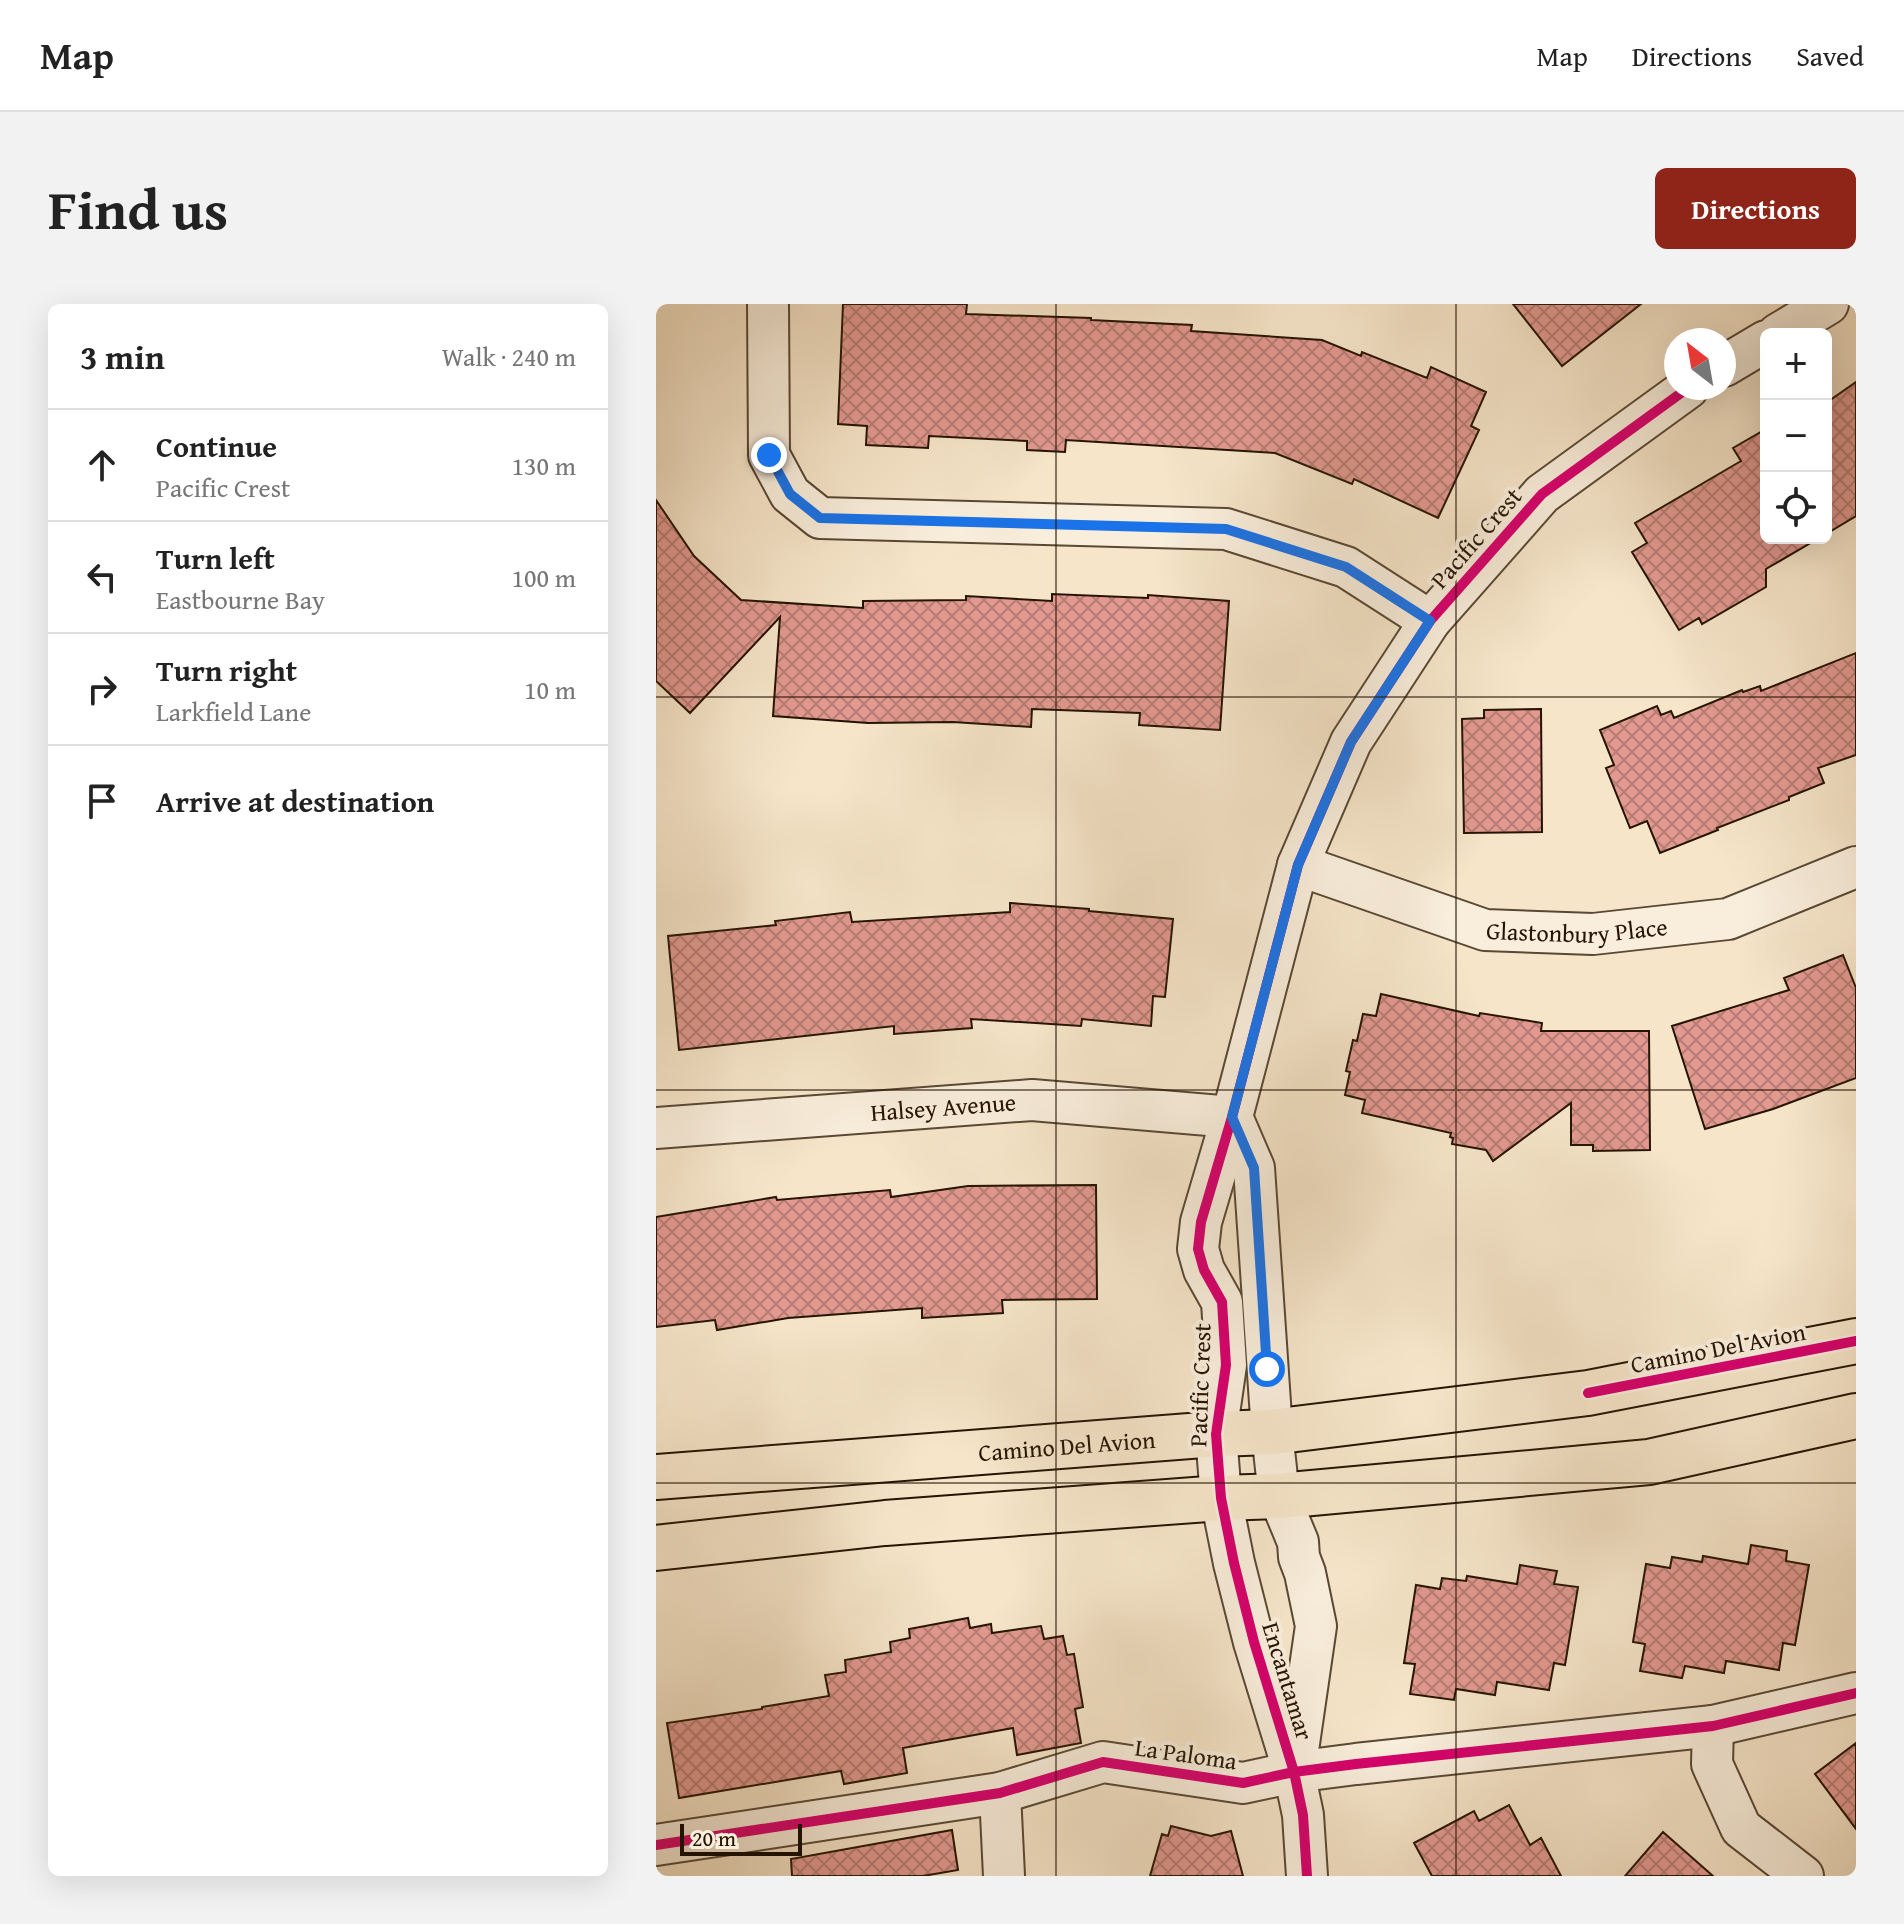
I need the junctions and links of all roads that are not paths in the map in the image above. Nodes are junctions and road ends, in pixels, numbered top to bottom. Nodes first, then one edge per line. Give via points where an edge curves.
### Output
1 (768, 304) edge
2 (1828, 304) edge
3 (1788, 328) edge
4 (1760, 345) edge
5 (1736, 359) edge
6 (1671, 400) edge
7 (1430, 621) junction
8 (1298, 865) junction
9 (1856, 867) edge
10 (1232, 1117) junction
11 (656, 1128) edge
12 (1856, 1341) edge
13 (1856, 1416) edge
14 (1272, 1432) junction
15 (1216, 1434) junction
16 (656, 1477) edge
17 (1279, 1496) junction
18 (1221, 1498) junction
19 (656, 1548) edge
20 (1856, 1693) edge
21 (1713, 1726) junction
22 (1294, 1772) junction
23 (1000, 1793) junction
24 (656, 1845) edge
25 (1004, 1876) edge
26 (1307, 1876) edge
27 (1803, 1876) edge

1 - 7 street via 769,455 790,494 820,518 1226,529 1346,567
2 - 3 street
4 - 5 street
6 - 7 street, Pacific Crest via 1542,494
7 - 8 street, Pacific Crest via 1351,742
8 - 9 street, Glastonbury Place via 1485,930 1593,934 1728,919
8 - 10 street, Pacific Crest
10 - 11 street, Halsey Avenue via 1032,1100
10 - 14 street via 1254,1168
10 - 15 street, Pacific Crest via 1198,1249 1222,1302 1226,1365
12 - 14 main road, Camino Del Avion via 1588,1393
13 - 17 main road via 1649,1462
14 - 15 main road, Camino Del Avion
14 - 17 street
15 - 16 main road, Camino Del Avion
15 - 18 street, Pacific Crest
17 - 18 main road
17 - 22 street, Encantamar via 1298,1542 1316,1626
18 - 19 main road via 885,1523
18 - 22 street, Encantamar via 1254,1642
20 - 21 street, La Paloma
21 - 22 street, La Paloma
21 - 27 street via 1712,1764 1741,1828
22 - 23 street, La Paloma via 1243,1783 1103,1762
22 - 26 street, Encantamar
23 - 24 street, La Paloma
23 - 25 street

